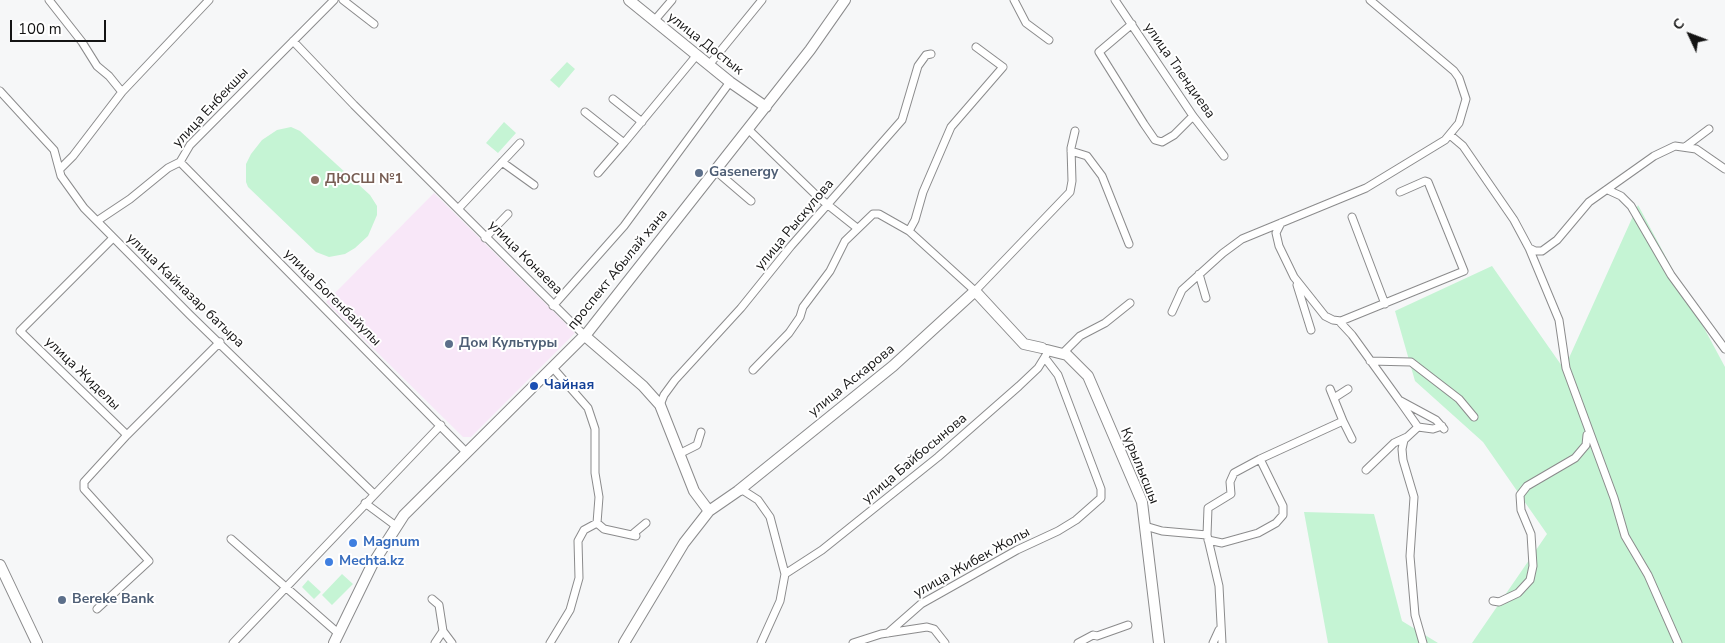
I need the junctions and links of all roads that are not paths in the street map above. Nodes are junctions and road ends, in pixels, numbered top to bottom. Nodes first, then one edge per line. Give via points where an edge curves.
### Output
1 (49, 0) edge
2 (209, 0) edge
3 (334, 0) edge
4 (343, 0) edge
5 (629, 0) edge
6 (672, 0) edge
7 (762, 0) edge
8 (845, 0) edge
9 (1014, 0) edge
10 (1115, 0) edge
11 (1370, 0) edge
12 (654, 21) junction
13 (374, 24) dead end
14 (1132, 24) junction
15 (1049, 40) dead end
16 (293, 41) junction
17 (976, 47) dead end
18 (931, 54) dead end
19 (696, 56) junction
20 (709, 66) junction
21 (730, 82) junction
22 (0, 92) edge
23 (122, 92) junction
24 (613, 98) dead end
25 (766, 107) junction
26 (585, 112) dead end
27 (1193, 116) junction
28 (642, 122) junction
29 (1709, 129) dead end
30 (749, 130) junction
31 (1075, 130) dead end
32 (1450, 135) junction
33 (520, 143) dead end
34 (624, 143) junction
35 (1685, 147) junction
36 (1071, 152) junction
37 (1224, 156) dead end
38 (180, 162) junction
39 (502, 162) junction
40 (60, 169) junction
41 (1725, 169) edge
42 (716, 171) junction
43 (598, 173) dead end
44 (534, 185) dead end
45 (1608, 190) junction
46 (1400, 192) dead end
47 (751, 201) dead end
48 (827, 203) junction
49 (458, 209) junction
50 (508, 214) dead end
51 (1352, 217) dead end
52 (97, 221) junction
53 (1281, 222) junction
54 (857, 228) junction
55 (909, 231) junction
56 (113, 238) junction
57 (485, 238) junction
58 (1129, 244) dead end
59 (1529, 248) junction
60 (1199, 274) junction
61 (1294, 277) junction
62 (975, 291) junction
63 (1206, 298) dead end
64 (1130, 303) dead end
65 (1386, 304) junction
66 (553, 306) junction
67 (1172, 312) dead end
68 (1339, 321) junction
69 (1311, 330) dead end
70 (585, 336) junction
71 (220, 342) junction
72 (1725, 349) edge
73 (1045, 352) junction
74 (1063, 354) junction
75 (1370, 361) junction
76 (553, 368) junction
77 (753, 370) dead end
78 (1330, 389) dead end
79 (1348, 389) dead end
80 (1334, 398) junction
81 (1399, 400) junction
82 (660, 405) junction
83 (1474, 417) dead end
84 (1343, 421) junction
85 (441, 425) junction
86 (1418, 427) junction
87 (1587, 431) junction
88 (701, 432) dead end
89 (126, 435) junction
90 (1408, 437) junction
91 (1352, 439) dead end
92 (467, 453) junction
93 (678, 454) junction
94 (1260, 459) junction
95 (1366, 470) dead end
96 (738, 491) junction
97 (374, 494) junction
98 (365, 503) junction
99 (709, 511) junction
100 (597, 523) junction
101 (646, 523) dead end
102 (396, 526) junction
103 (1146, 526) junction
104 (1208, 537) junction
105 (231, 539) dead end
106 (0, 565) edge
107 (785, 574) junction
108 (288, 586) junction
109 (432, 599) dead end
110 (1493, 601) dead end
111 (97, 609) dead end
112 (1128, 625) dead end
113 (1220, 629) junction
114 (443, 631) junction
115 (888, 632) junction
116 (336, 638) edge
117 (37, 643) edge
118 (233, 643) edge
119 (435, 643) edge
120 (452, 643) edge
121 (550, 643) edge
122 (624, 643) edge
123 (761, 643) edge
124 (853, 643) edge
125 (945, 643) edge
126 (1078, 643) edge
127 (1158, 643) edge
128 (1213, 643) edge
129 (1222, 643) edge
130 (1423, 643) edge
131 (1678, 643) edge

1 - 23 street via 97,66
2 - 23 street
3 - 16 street, улица Енбекшы
4 - 13 street
5 - 12 street, улица Достык
6 - 12 street
7 - 20 street
8 - 25 street, проспект Абылай хана
9 - 15 street via 1026,23
10 - 14 street, улица Тлендиева
11 - 32 street via 1459,78 1466,99 1459,123
12 - 19 street, улица Достык
14 - 27 street, улица Тлендиева
14 - 27 street via 1099,52 1144,124 1155,140 1162,142
16 - 38 street, улица Енбекшы via 190,145
16 - 49 street, улица Конаева
17 - 55 street via 1003,67 951,127
18 - 48 street, улица Рыскулова via 926,55 918,66 902,120
19 - 20 street, улица Достык
19 - 28 street
20 - 21 street, улица Достык
21 - 25 street, улица Достык
21 - 66 street via 624,226
22 - 40 street, улица Кайназар батыра via 54,150
23 - 40 street
24 - 28 street
25 - 30 street, проспект Абылай хана
26 - 34 street
27 - 37 street, улица Тлендиева
28 - 34 street
29 - 35 street
30 - 42 street, проспект Абылай хана
30 - 48 street
31 - 36 street, улица Аскарова
32 - 53 street via 1366,188
32 - 59 street via 1464,146
33 - 39 street
34 - 43 street
35 - 41 street via 1696,149
35 - 45 street via 1675,146 1654,156
36 - 58 street via 1087,156 1094,164 1106,184
36 - 62 street, улица Аскарова via 1070,192
38 - 52 street, улица Енбекшы
38 - 85 street, улица Богенбайулы
39 - 44 street
39 - 49 street
40 - 52 street, улица Кайназар батыра via 71,191
42 - 47 street
42 - 70 street, проспект Абылай хана
45 - 59 street via 1589,202 1542,251
45 - 72 street via 1631,206 1671,276
46 - 65 street via 1428,182 1464,271
48 - 54 street
48 - 82 street, улица Рыскулова via 741,308 675,380
49 - 57 street, улица Конаева
50 - 57 street
51 - 65 street
52 - 56 street, улица Кайназар батыра
53 - 60 street via 1242,240
53 - 61 street via 1277,239
54 - 55 street via 873,214 879,214
54 - 77 street via 839,249 830,271 803,307 800,317
55 - 62 street
56 - 71 street, улица Кайназар батыра
56 - 89 street, улица Жиделы via 20,331
57 - 66 street, улица Конаева
59 - 87 street via 1559,320 1562,357
60 - 63 street
60 - 67 street via 1182,290
61 - 68 street via 1325,316
61 - 69 street
62 - 73 street via 1024,344
62 - 96 street, улица Аскарова via 893,366
64 - 74 street via 1080,336
65 - 68 street
66 - 70 street, улица Конаева
68 - 75 street
70 - 76 street, проспект Абылай хана
70 - 82 street, улица Конаева
71 - 89 street
71 - 97 street, улица Кайназар батыра
73 - 74 street
73 - 107 street, улица Байбосынова via 1019,386 931,463 822,550
73 - 115 street, улица Жибек Жолы via 1058,376 1101,489 1101,498 1058,531 921,604
74 - 103 street, Курылысшы via 1088,376 1142,502
75 - 81 street
75 - 83 street via 1411,362 1459,400
76 - 92 street, проспект Абылай хана
76 - 100 street via 588,408 595,429 599,497
78 - 80 street
79 - 80 street
80 - 84 street
81 - 86 street
81 - 86 street via 1436,420 1443,428
82 - 93 street, улица Конаева
84 - 91 street
84 - 94 street
85 - 92 street, улица Богенбайулы
85 - 97 street
86 - 90 street
87 - 110 street via 1586,445 1575,458 1527,486 1520,495 1521,510 1531,534 1530,580 1518,593 1499,602
87 - 131 street via 1614,498 1625,536 1648,575
88 - 93 street via 698,445
89 - 111 street via 88,476 84,489 149,561
90 - 95 street via 1388,449
90 - 130 street via 1402,449 1415,507 1410,556 1415,615
92 - 102 street, проспект Абылай хана
93 - 99 street, улица Конаева via 694,492
94 - 104 street via 1234,473 1230,482 1232,494 1209,506
94 - 104 street via 1283,506 1283,515 1276,523 1258,532 1222,543
96 - 99 street, улица Аскарова
96 - 107 street via 758,500 770,517
97 - 98 street
98 - 102 street
98 - 108 street
99 - 122 street, улица Аскарова via 684,543
100 - 101 street via 604,529 635,534
100 - 121 street via 587,526 580,534 577,589 570,610
102 - 116 street, проспект Абылай хана via 372,565
103 - 104 street
103 - 127 street, Курылысшы
104 - 113 street via 1219,586
105 - 108 street
106 - 117 street
107 - 123 street via 780,601
108 - 116 street
108 - 118 street
109 - 114 street via 438,605
112 - 126 street
113 - 128 street
113 - 129 street
114 - 119 street
114 - 120 street
115 - 124 street, улица Жибек Жолы
115 - 125 street via 926,627 934,629

